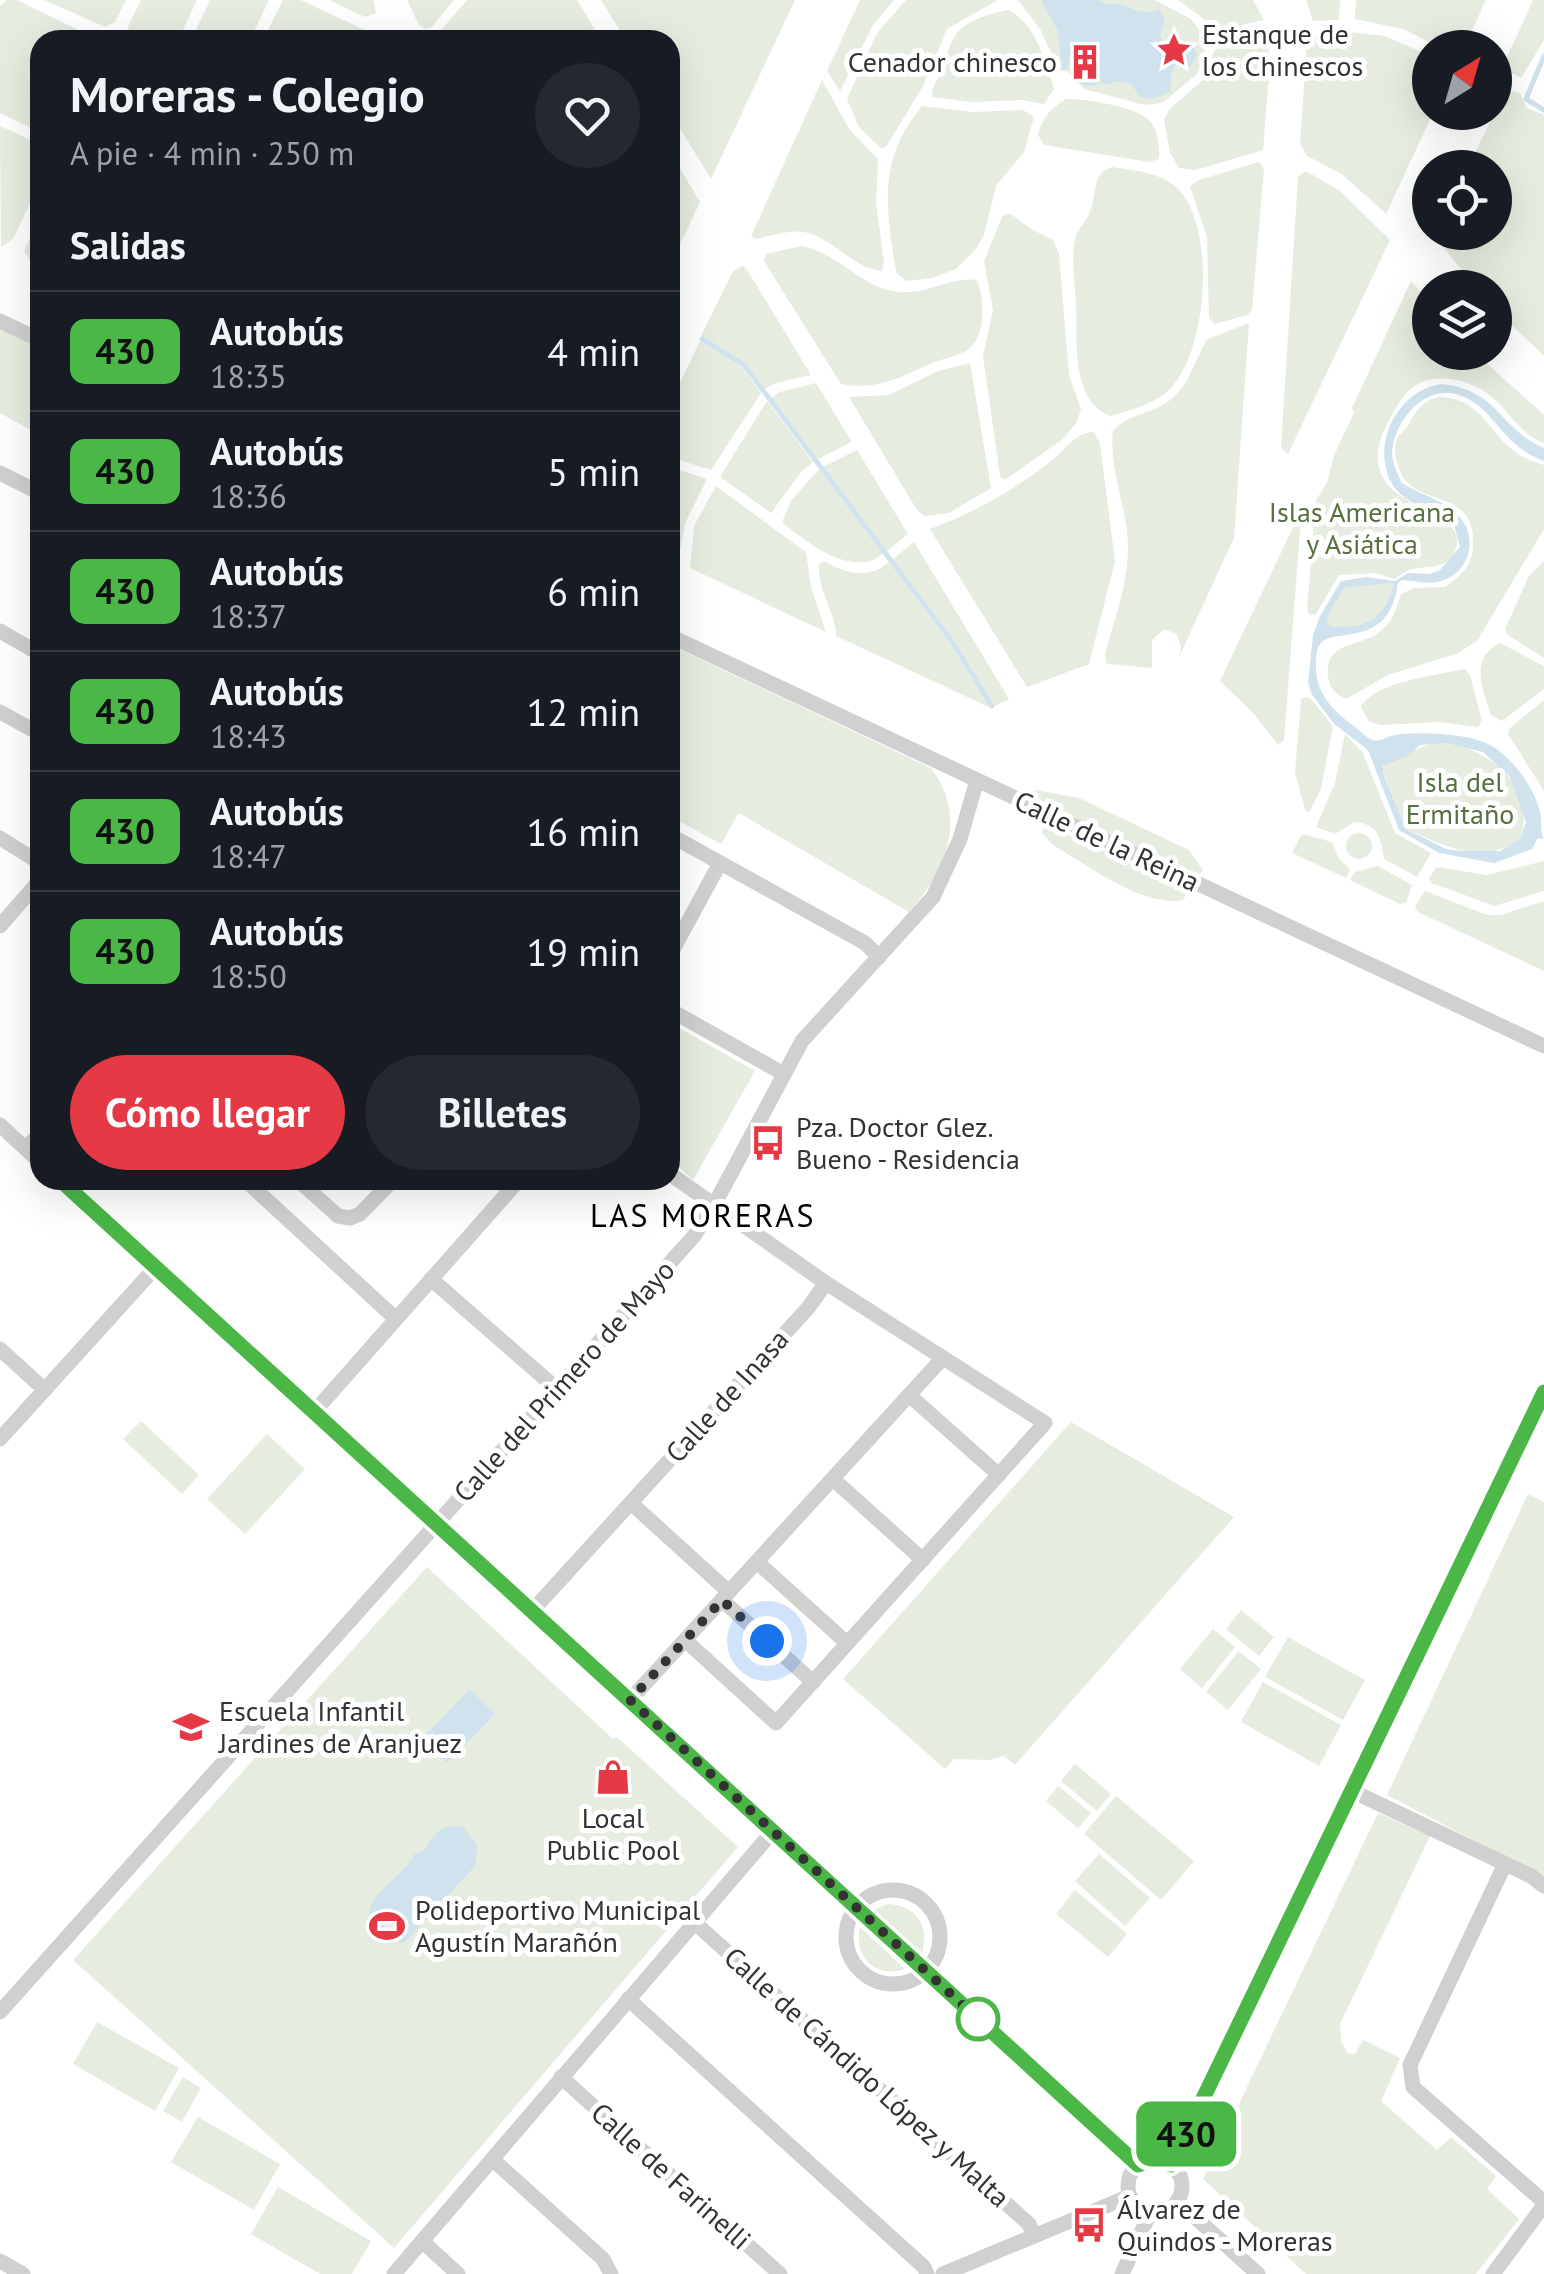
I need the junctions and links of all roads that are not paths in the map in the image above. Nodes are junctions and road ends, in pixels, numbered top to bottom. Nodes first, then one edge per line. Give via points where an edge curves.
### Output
1 (0, 321) edge
2 (30, 335) edge
3 (0, 474) edge
4 (30, 488) edge
5 (0, 632) edge
6 (680, 641) edge
7 (30, 648) edge
8 (0, 712) edge
9 (30, 728) edge
10 (977, 780) junction
11 (0, 838) edge
12 (680, 841) edge
13 (30, 858) edge
14 (720, 863) junction
15 (30, 892) edge
16 (0, 926) edge
17 (680, 937) edge
18 (879, 957) junction
19 (680, 1016) edge
20 (1544, 1046) edge
21 (784, 1074) junction
22 (0, 1124) edge
23 (30, 1144) edge
24 (26, 1148) junction
25 (30, 1152) edge
26 (680, 1182) edge
27 (71, 1190) edge
28 (256, 1190) edge
29 (309, 1190) edge
30 (383, 1190) edge
31 (510, 1190) edge
32 (713, 1207) junction
33 (156, 1268) junction
34 (431, 1280) junction
35 (826, 1283) junction
36 (396, 1319) junction
37 (0, 1349) edge
38 (942, 1360) junction
39 (45, 1390) junction
40 (558, 1390) junction
41 (1544, 1392) edge
42 (910, 1395) junction
43 (314, 1412) junction
44 (0, 1438) edge
45 (999, 1475) junction
46 (833, 1479) junction
47 (631, 1503) junction
48 (437, 1524) junction
49 (923, 1560) junction
50 (757, 1562) junction
51 (726, 1596) junction
52 (532, 1611) junction
53 (685, 1640) junction
54 (848, 1643) junction
55 (813, 1682) junction
56 (630, 1700) junction
57 (1350, 1790) junction
58 (772, 1831) junction
59 (1505, 1864) junction
60 (1544, 1886) edge
61 (855, 1908) junction
62 (694, 1922) junction
63 (926, 1971) junction
64 (628, 1999) junction
65 (0, 2012) edge
66 (561, 2077) junction
67 (492, 2158) junction
68 (1138, 2165) junction
69 (1171, 2165) junction
70 (1130, 2196) junction
71 (1177, 2201) junction
72 (1544, 2204) edge
73 (1150, 2212) junction
74 (1034, 2236) junction
75 (422, 2241) junction
76 (0, 2261) edge
77 (23, 2274) edge
78 (394, 2274) edge
79 (458, 2274) edge
80 (611, 2274) edge
81 (780, 2274) edge
82 (927, 2274) edge
83 (943, 2274) edge
84 (1122, 2274) edge
85 (1258, 2274) edge
86 (1493, 2274) edge

1 - 2 street
3 - 4 street
5 - 7 street
6 - 10 street, Calle de la Reina
8 - 9 street
10 - 18 street via 940,885
10 - 20 street, Calle de la Reina
11 - 13 street
12 - 14 street
14 - 17 street
14 - 18 street
15 - 16 street
18 - 21 street via 802,1041
19 - 21 street
21 - 32 street, Calle del Primero de Mayo
22 - 24 street
23 - 24 street
24 - 25 street
26 - 32 street
27 - 33 street
28 - 36 street
29 - 30 street via 338,1216 350,1218
31 - 34 street
32 - 35 street
32 - 40 street, Calle del Primero de Mayo
33 - 39 street
33 - 43 street
34 - 36 street
34 - 40 street
35 - 38 street
35 - 47 street, Calle de Inasa
36 - 43 street
37 - 39 street
38 - 42 street
38 - 45 street via 1045,1424
39 - 44 street
40 - 48 street, Calle del Primero de Mayo
41 - 57 street
42 - 45 street
42 - 46 street
43 - 48 street
45 - 49 street
46 - 49 street
46 - 50 street
47 - 51 street
47 - 52 street, Calle de Inasa
48 - 52 street
48 - 65 street, Calle del Primero de Mayo
49 - 54 street
50 - 51 street
50 - 54 street
51 - 53 street
51 - 55 street
52 - 56 street
53 - 55 street via 776,1723
53 - 56 street
54 - 55 street
56 - 58 street
57 - 59 street
57 - 69 street
58 - 61 street
58 - 62 street
59 - 60 street
59 - 72 street via 1410,2064 1411,2076 1413,2087
61 - 63 street
61 - 63 street via 845,1937 856,1966 882,1983 898,1984
61 - 63 street via 881,1891 924,1902 934,1914 940,1944
62 - 64 street
62 - 74 street, Calle de Cándido López y Malta via 1029,2224
63 - 68 street
64 - 66 street
64 - 82 street
66 - 67 street
66 - 81 street, Calle de Farinelli
67 - 75 street
67 - 80 street
68 - 69 street via 1154,2159
68 - 70 street via 1128,2179
69 - 71 street via 1180,2178
70 - 73 street
70 - 74 street
71 - 73 street via 1166,2211
71 - 85 street
72 - 86 street
73 - 84 street
74 - 83 street
75 - 78 street
75 - 79 street
76 - 77 street

